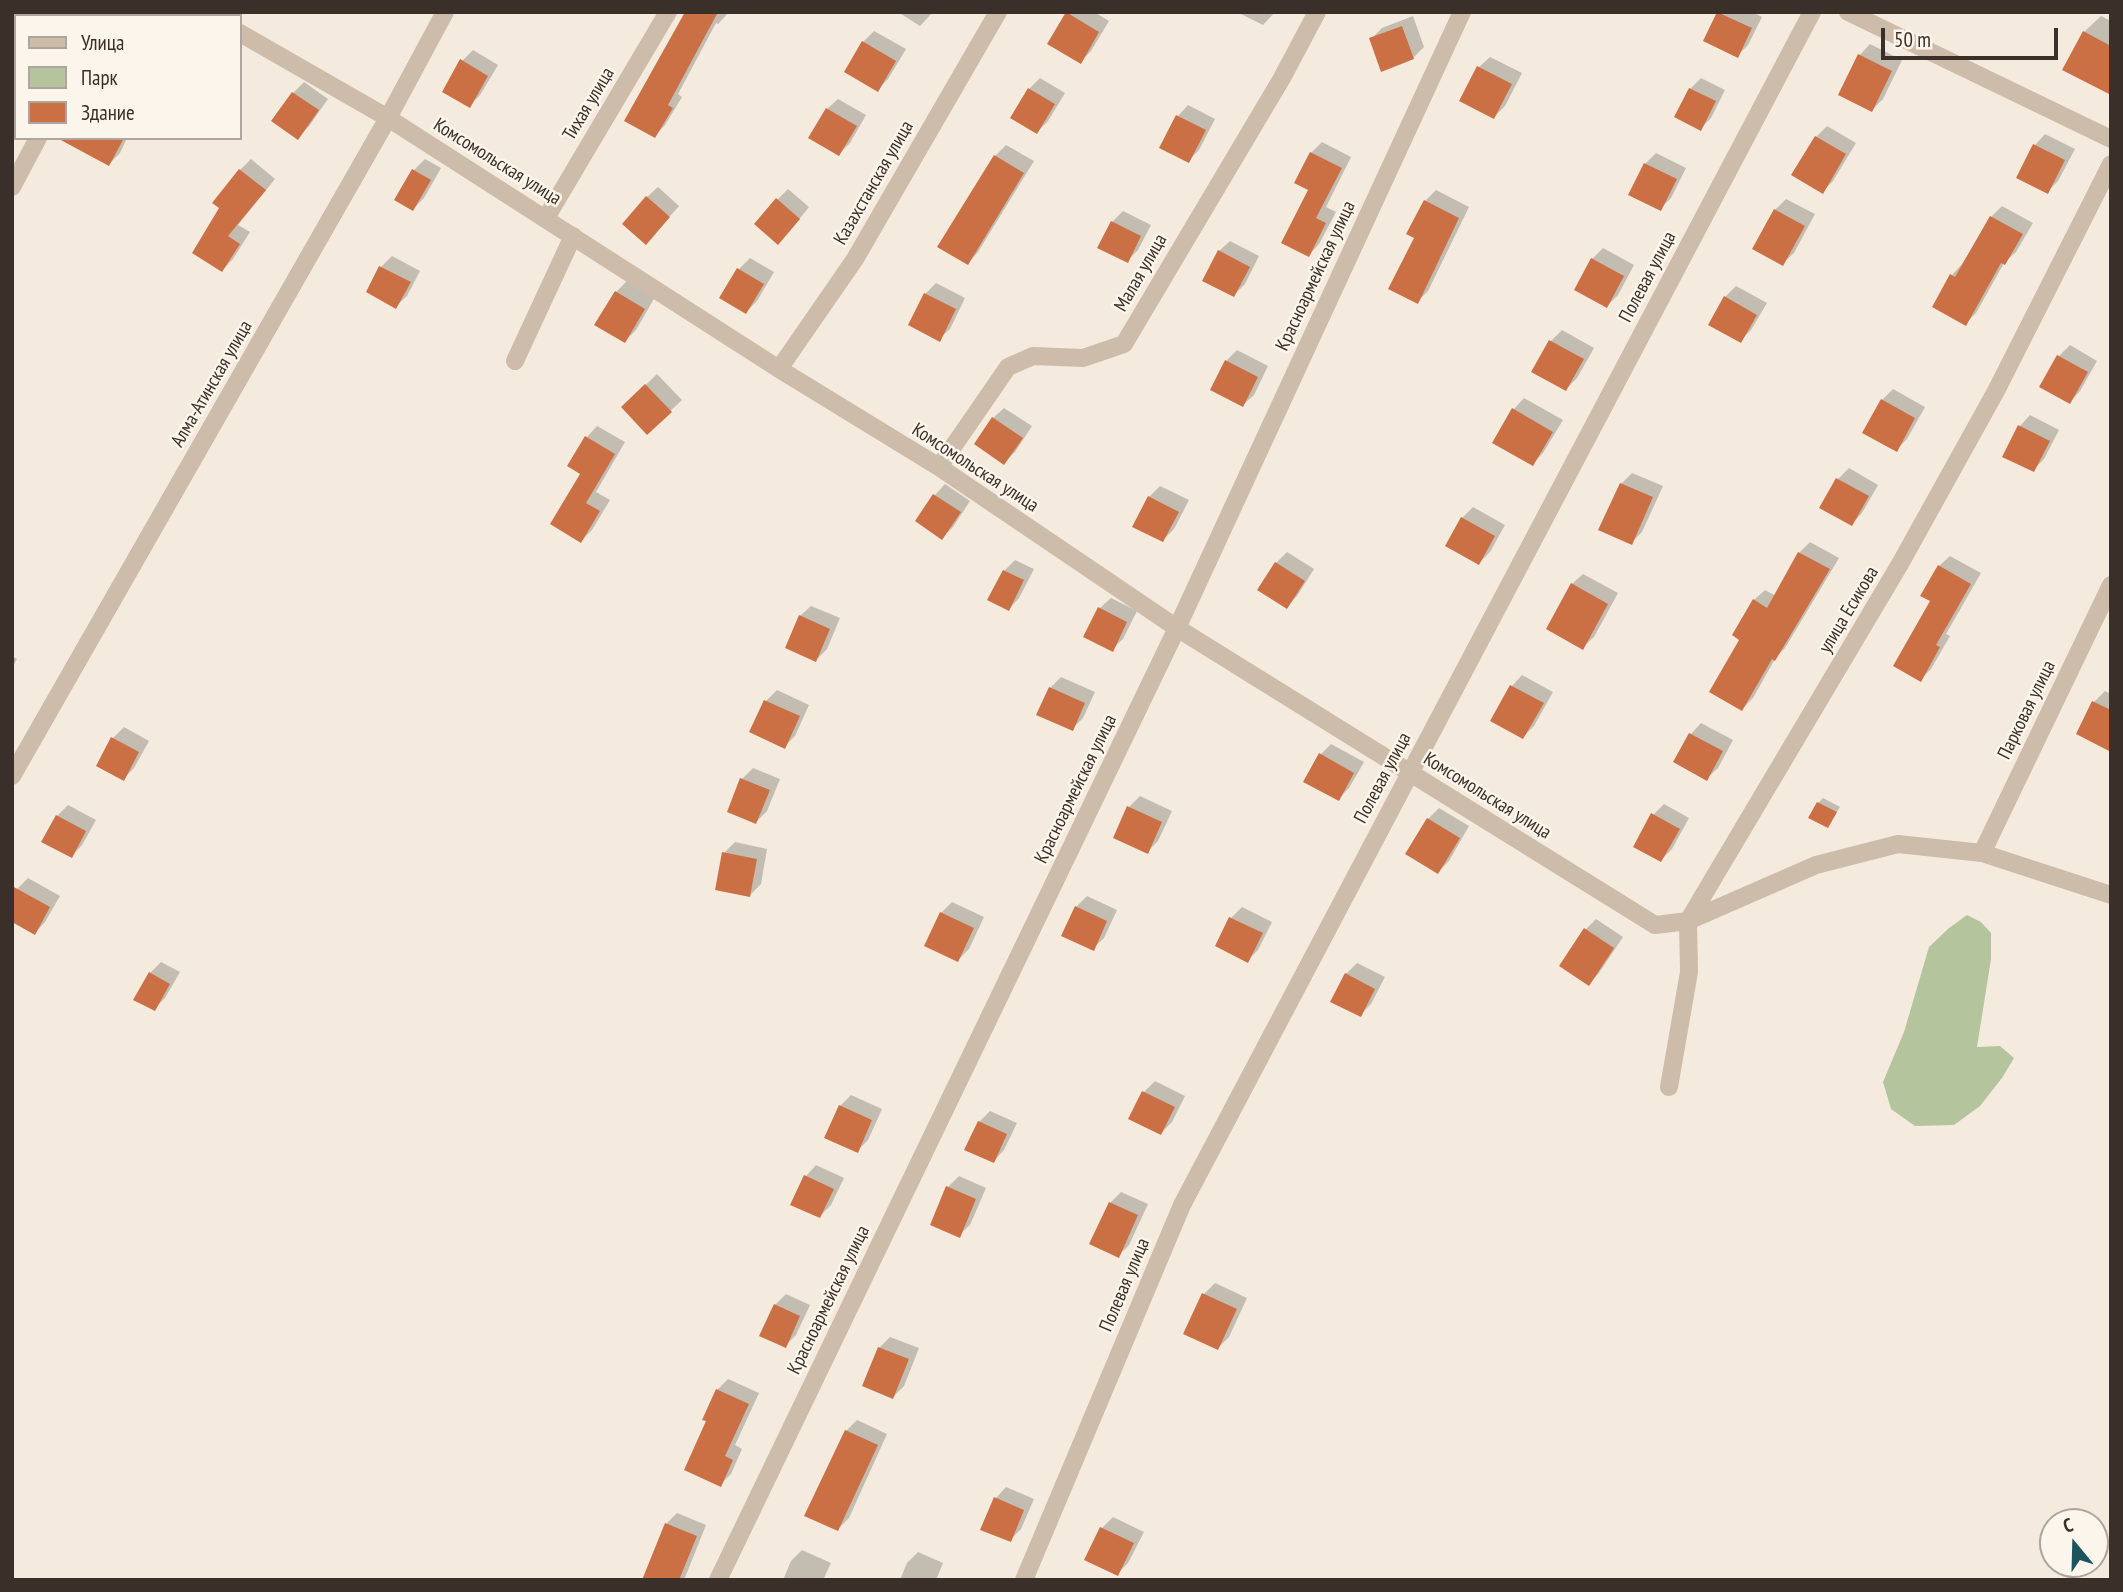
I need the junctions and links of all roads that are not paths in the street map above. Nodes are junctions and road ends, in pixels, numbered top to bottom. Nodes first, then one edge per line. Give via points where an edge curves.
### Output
1 (445, 12) edge
2 (668, 12) edge
3 (998, 12) edge
4 (1317, 12) edge
5 (1462, 12) edge
6 (1812, 12) edge
7 (1848, 12) edge
8 (242, 34) edge
9 (388, 118) junction
10 (2111, 139) edge
11 (37, 140) edge
12 (2111, 164) edge
13 (12, 187) edge
14 (546, 218) junction
15 (573, 236) junction
16 (515, 361) dead end
17 (779, 369) junction
18 (939, 467) junction
19 (2111, 585) edge
20 (1177, 628) junction
21 (1410, 773) junction
22 (12, 776) edge
23 (1982, 853) junction
24 (2111, 895) edge
25 (1688, 921) junction
26 (1669, 1087) dead end
27 (718, 1580) edge
28 (1024, 1580) edge

1 - 9 street, Алма-Атинская улица
2 - 14 street, Тихая улица
3 - 17 street, Казахстанская улица via 855,259
4 - 18 street, Малая улица via 1124,344 1083,358 1033,356 1008,367
5 - 20 street, Красноармейская улица
6 - 21 street, Полевая улица
7 - 10 street
8 - 9 street, Комсомольская улица
9 - 14 street, Комсомольская улица
9 - 22 street, Алма-Атинская улица
11 - 13 street
12 - 25 street, улица Есикова via 1996,391 1900,564
14 - 15 street, Комсомольская улица
15 - 16 street
15 - 17 street, Комсомольская улица
17 - 18 street, Комсомольская улица
18 - 20 street, Комсомольская улица
19 - 23 street, Парковая улица
20 - 21 street, Комсомольская улица
20 - 27 street, Красноармейская улица
21 - 25 street, Комсомольская улица via 1655,925
21 - 28 street, Полевая улица via 1182,1205
23 - 24 street, Комсомольская улица
23 - 25 street, Комсомольская улица via 1898,844 1816,865
25 - 26 street via 1689,972

